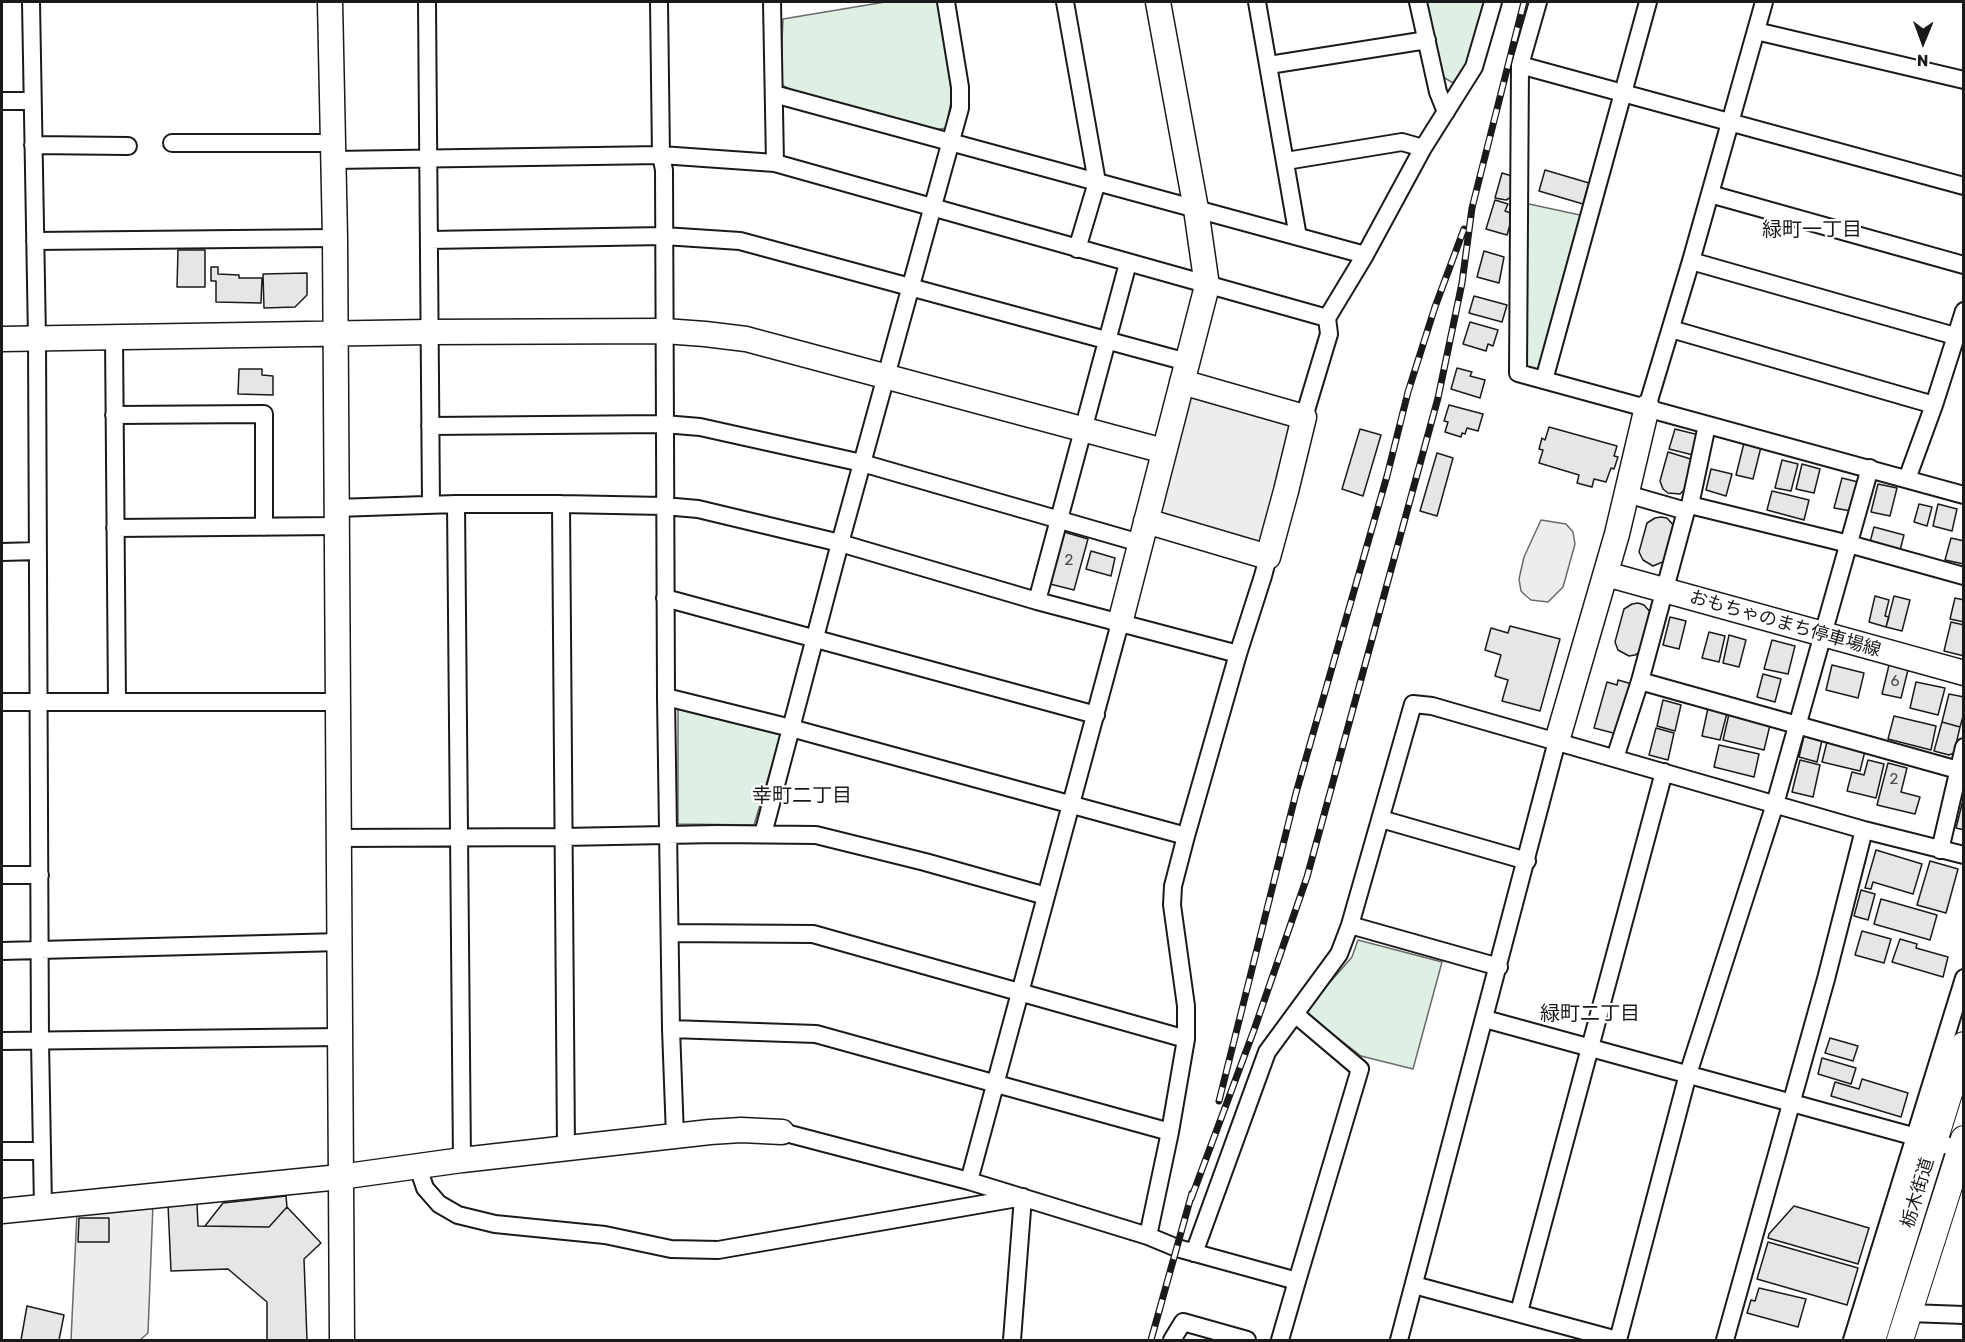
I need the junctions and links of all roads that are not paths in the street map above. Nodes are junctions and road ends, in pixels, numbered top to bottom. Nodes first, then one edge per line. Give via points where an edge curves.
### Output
1 (31, 2) edge
2 (330, 2) edge
3 (427, 2) edge
4 (659, 2) edge
5 (772, 2) edge
6 (946, 2) edge
7 (1065, 2) edge
8 (1158, 2) edge
9 (1257, 2) edge
10 (1418, 2) edge
11 (1493, 2) edge
12 (1538, 2) edge
13 (1648, 2) edge
14 (1764, 2) edge
15 (1756, 31) junction
16 (1427, 40) junction
17 (1269, 65) junction
18 (1520, 65) junction
19 (1964, 80) edge
20 (1623, 92) junction
21 (774, 94) junction
22 (2, 101) edge
23 (32, 101) junction
24 (1446, 112) junction
25 (1730, 122) junction
26 (950, 142) junction
27 (172, 143) dead end
28 (33, 145) junction
29 (128, 146) dead end
30 (1423, 148) junction
31 (333, 151) junction
32 (660, 155) junction
33 (428, 159) junction
34 (1286, 161) junction
35 (775, 163) junction
36 (1097, 182) junction
37 (1964, 186) edge
38 (1710, 194) junction
39 (933, 207) junction
40 (1196, 209) junction
41 (664, 236) junction
42 (1298, 237) junction
43 (335, 238) junction
44 (429, 240) junction
45 (35, 241) junction
46 (1077, 249) junction
47 (1365, 255) junction
48 (1691, 261) junction
49 (1128, 263) junction
50 (1964, 265) edge
51 (1207, 286) junction
52 (911, 287) junction
53 (1964, 310) edge
54 (1327, 318) junction
55 (1671, 329) junction
56 (664, 331) junction
57 (429, 332) junction
58 (334, 334) junction
59 (1955, 336) junction
60 (114, 337) junction
61 (37, 338) junction
62 (2, 339) edge
63 (1107, 340) junction
64 (1185, 372) junction
65 (886, 378) junction
66 (1545, 380) junction
67 (1934, 405) junction
68 (1647, 407) junction
69 (114, 415) junction
70 (1304, 417) junction
71 (664, 424) junction
72 (1707, 424) junction
73 (430, 426) junction
74 (1083, 430) junction
75 (1164, 451) junction
76 (862, 463) junction
77 (1870, 468) junction
78 (1907, 479) junction
79 (1627, 494) junction
80 (1964, 495) edge
81 (456, 504) junction
82 (561, 504) junction
83 (431, 505) junction
84 (664, 506) junction
85 (1688, 508) junction
86 (337, 517) junction
87 (1059, 520) junction
88 (264, 527) junction
89 (115, 528) junction
90 (1143, 532) junction
91 (840, 543) junction
92 (1849, 544) junction
93 (37, 551) junction
94 (2, 552) edge
95 (1268, 557) junction
96 (1606, 574) junction
97 (1964, 576) edge
98 (1664, 591) junction
99 (665, 598) junction
100 (1037, 601) junction
101 (1120, 623) junction
102 (1823, 635) junction
103 (815, 638) junction
104 (1238, 654) junction
105 (1964, 673) edge
106 (1640, 681) junction
107 (666, 697) junction
108 (38, 701) junction
109 (2, 702) edge
110 (117, 702) junction
111 (338, 702) junction
112 (1096, 715) junction
113 (1799, 725) junction
114 (791, 728) junction
115 (1557, 741) junction
116 (1964, 747) edge
117 (1614, 758) junction
118 (1958, 770) junction
119 (1664, 772) junction
120 (1071, 804) junction
121 (1775, 804) junction
122 (1381, 819) junction
123 (1864, 830) junction
124 (763, 834) junction
125 (669, 836) junction
126 (1186, 836) junction
127 (460, 837) junction
128 (563, 837) junction
129 (339, 838) junction
130 (1940, 850) junction
131 (1964, 855) edge
132 (1527, 861) junction
133 (2, 875) edge
134 (40, 875) junction
135 (1046, 896) junction
136 (1350, 925) junction
137 (670, 933) junction
138 (340, 942) junction
139 (2, 951) edge
140 (41, 951) junction
141 (1499, 967) junction
142 (1964, 978) edge
143 (1020, 992) junction
144 (1295, 1014) junction
145 (1485, 1019) junction
146 (671, 1029) junction
147 (341, 1037) junction
148 (1186, 1039) junction
149 (2, 1041) edge
150 (40, 1041) junction
151 (1964, 1045) edge
152 (1590, 1047) junction
153 (1688, 1074) junction
154 (995, 1084) junction
155 (1791, 1101) junction
156 (782, 1132) joint
157 (1170, 1132) junction
158 (675, 1136) junction
159 (1924, 1138) junction
160 (1962, 1144) edge
161 (566, 1149) junction
162 (2, 1151) edge
163 (42, 1151) junction
164 (462, 1160) junction
165 (418, 1167) junction
166 (340, 1177) junction
167 (969, 1181) junction
168 (1023, 1197) junction
169 (43, 1207) junction
170 (2, 1211) edge
171 (1148, 1236) junction
172 (1194, 1253) junction
173 (1297, 1281) junction
174 (1414, 1285) junction
175 (1519, 1312) junction
176 (1909, 1313) junction
177 (1964, 1314) edge
178 (1617, 1340) edge
179 (342, 1341) edge
180 (1012, 1341) edge
181 (1172, 1341) edge
182 (1246, 1341) edge
183 (1280, 1341) edge
184 (1399, 1341) edge
185 (1725, 1341) edge
186 (1852, 1341) edge
187 (1872, 1341) edge
188 (1900, 1341) edge

1 - 23 street
2 - 31 street
3 - 33 street
4 - 32 street
5 - 21 street
6 - 26 street via 960,87 960,108
7 - 36 street
8 - 40 street
9 - 17 street
10 - 16 street
11 - 24 street via 1474,67
12 - 18 street
13 - 20 street
14 - 15 street
15 - 19 street
15 - 25 street
16 - 17 street
16 - 24 street
17 - 34 street
18 - 20 street
18 - 66 street via 1518,373
20 - 25 street
20 - 66 street
21 - 26 street
21 - 35 street
22 - 23 street
23 - 28 street
24 - 30 street
25 - 37 street
25 - 38 street
26 - 36 street
26 - 39 street
27 - 31 street
28 - 29 street
28 - 45 street
30 - 34 street via 1402,142
30 - 47 street
31 - 33 street
31 - 43 street
32 - 33 street
32 - 35 street
32 - 41 street via 664,170
33 - 44 street
34 - 42 street
35 - 39 street
36 - 40 street
36 - 46 street
38 - 48 street
38 - 50 street
39 - 46 street
39 - 52 street
40 - 42 street
40 - 51 street
41 - 44 street
41 - 52 street via 740,242
41 - 56 street
42 - 47 street
43 - 45 street
43 - 58 street
44 - 57 street
45 - 61 street
46 - 49 street
47 - 54 street
48 - 55 street
48 - 59 street
49 - 51 street
49 - 63 street
51 - 54 street
51 - 64 street
52 - 63 street
52 - 65 street
53 - 59 street
54 - 70 street via 1329,334
55 - 67 street
55 - 68 street
56 - 57 street
56 - 65 street via 746,339
56 - 71 street
57 - 58 street
57 - 73 street
58 - 60 street
58 - 86 street
59 - 67 street
60 - 61 street
60 - 69 street
61 - 62 street
61 - 93 street
63 - 64 street
63 - 74 street
64 - 70 street
64 - 75 street
65 - 74 street
65 - 76 street
66 - 68 street
67 - 78 street
68 - 72 street
68 - 79 street
69 - 88 street via 264,414
69 - 89 street
70 - 95 street
71 - 73 street
71 - 76 street via 743,435
71 - 84 street
72 - 77 street
72 - 85 street
73 - 83 street
74 - 75 street
74 - 87 street
75 - 90 street
76 - 87 street
76 - 91 street
77 - 78 street
77 - 92 street
78 - 80 street
79 - 85 street
79 - 96 street
81 - 82 street
81 - 83 street
81 - 127 street
82 - 84 street
82 - 128 street
83 - 86 street
84 - 91 street via 742,518
84 - 99 street
85 - 92 street
85 - 98 street
86 - 88 street
86 - 111 street
87 - 90 street
87 - 100 street
88 - 89 street
89 - 110 street
90 - 95 street
90 - 101 street
91 - 100 street
91 - 103 street
92 - 97 street
92 - 102 street
93 - 94 street
93 - 108 street
95 - 104 street
96 - 98 street, おもちゃのまち停車場線
96 - 115 street
98 - 102 street, おもちゃのまち停車場線
98 - 106 street
99 - 103 street
99 - 107 street
100 - 101 street
101 - 104 street
101 - 112 street
102 - 105 street, おもちゃのまち停車場線
102 - 113 street
103 - 112 street
103 - 114 street
104 - 126 street
106 - 113 street
106 - 117 street
107 - 114 street
107 - 125 street
108 - 109 street
108 - 110 street
108 - 134 street
110 - 111 street
111 - 129 street
112 - 120 street
113 - 118 street
113 - 121 street
114 - 120 street
114 - 124 street
115 - 117 street
115 - 122 street via 1413,704
115 - 132 street
116 - 118 street
117 - 119 street
118 - 130 street
119 - 121 street
119 - 152 street
120 - 126 street
120 - 135 street
121 - 123 street
121 - 153 street
122 - 132 street
122 - 136 street
123 - 130 street
123 - 155 street
124 - 125 street
124 - 135 street via 816,835
125 - 128 street
125 - 137 street
126 - 148 street via 1172,905 1186,1006
127 - 128 street
127 - 129 street
127 - 164 street
128 - 161 street
129 - 138 street
130 - 131 street
132 - 141 street
133 - 134 street
134 - 140 street
135 - 143 street
136 - 141 street
136 - 144 street via 1339,954
137 - 143 street via 813,934
137 - 146 street
138 - 140 street
138 - 147 street
139 - 140 street
140 - 150 street
141 - 145 street
142 - 159 street
143 - 148 street
143 - 154 street
144 - 172 street via 1267,1052
144 - 173 street via 1360,1069
145 - 152 street
145 - 174 street
146 - 154 street via 816,1034
146 - 158 street
147 - 150 street
147 - 166 street
148 - 157 street
149 - 150 street
150 - 163 street
151 - 159 main road, 栃木街道
152 - 153 street
152 - 175 street
153 - 155 street
153 - 178 street
154 - 157 street
154 - 167 street
155 - 159 street
155 - 185 street
156 - 158 street via 741,1130
156 - 167 street
157 - 171 street
158 - 161 street
159 - 160 street
159 - 186 street
159 - 187 main road, 栃木街道
160 - 176 main road, 栃木街道
161 - 164 street
162 - 163 street
163 - 169 street
164 - 165 street
165 - 166 street
165 - 168 street via 425,1188 439,1204 458,1215 495,1224 605,1235 671,1249 718,1250
166 - 169 street
166 - 179 street
167 - 168 street
168 - 171 street
168 - 180 street
169 - 170 street
171 - 172 street
172 - 173 street
173 - 183 street
174 - 175 street
174 - 184 street
175 - 178 street
176 - 177 street
176 - 188 main road, 栃木街道
181 - 182 street via 1183,1322

